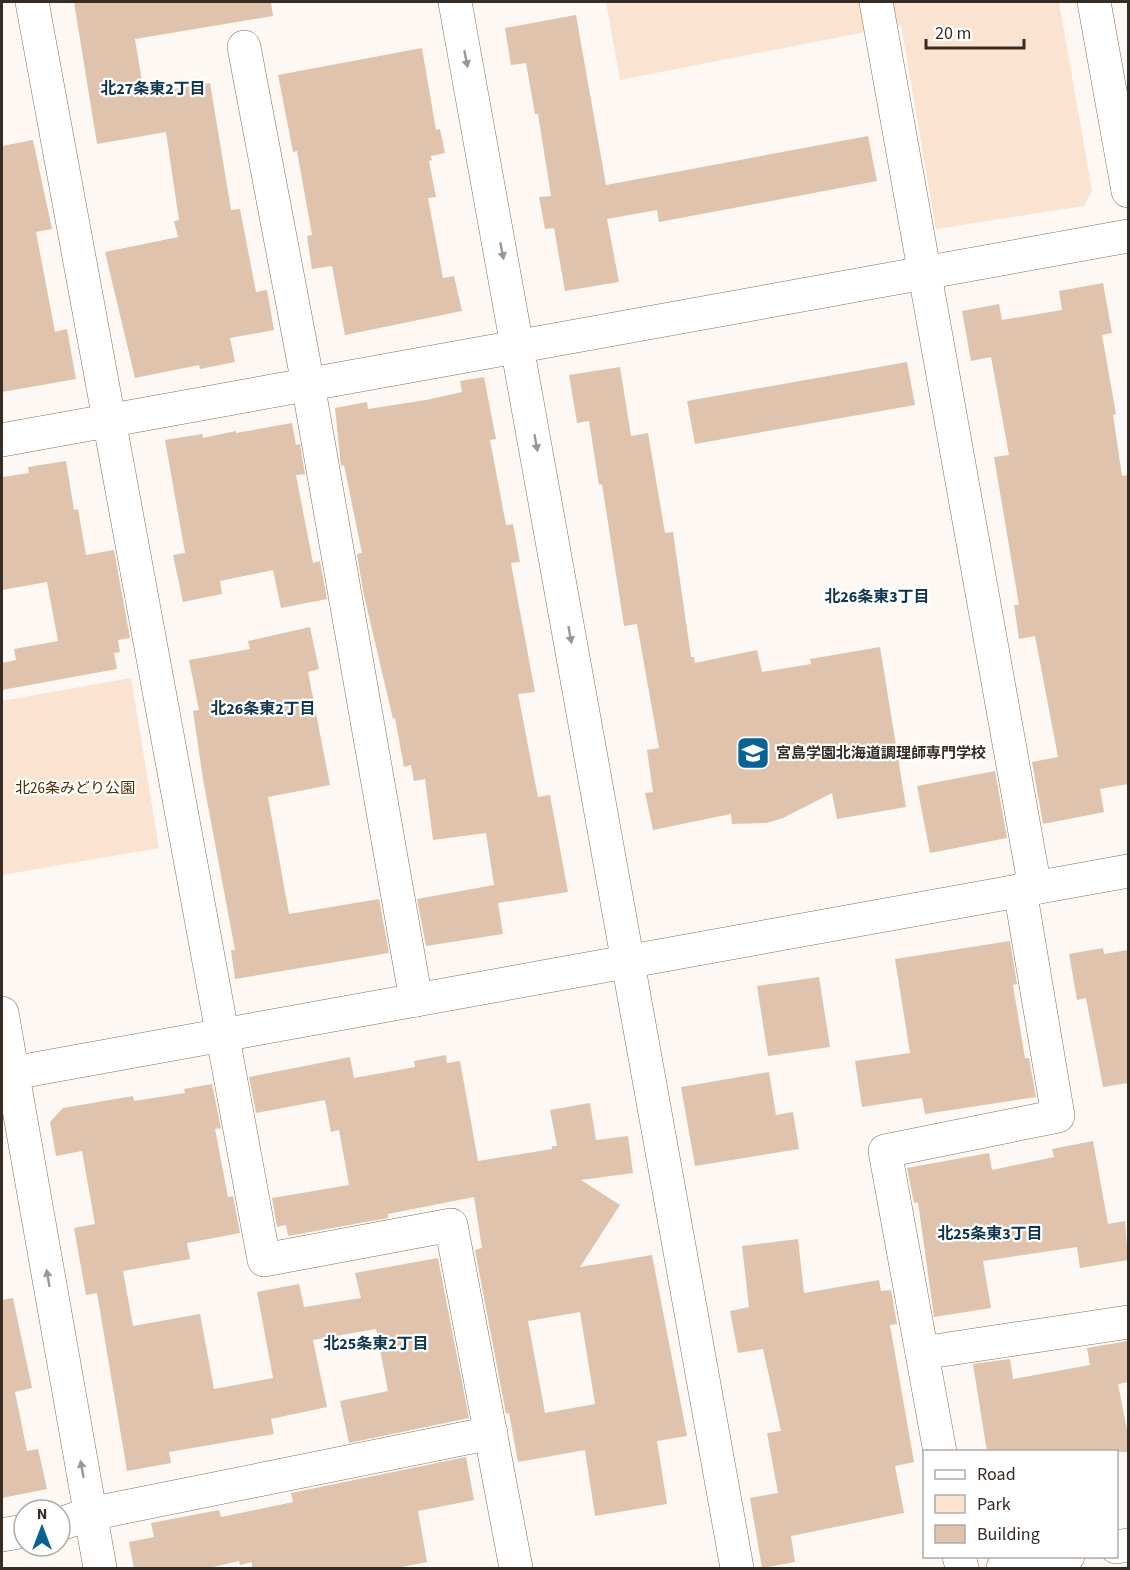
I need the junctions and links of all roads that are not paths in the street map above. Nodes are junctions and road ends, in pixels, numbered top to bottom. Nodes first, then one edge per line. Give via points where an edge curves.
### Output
1 (32, 2) edge
2 (455, 2) edge
3 (876, 2) edge
4 (1094, 2) edge
5 (244, 47) dead end
6 (1128, 191) edge
7 (1128, 236) edge
8 (925, 273) junction
9 (519, 346) junction
10 (308, 384) junction
11 (110, 421) junction
12 (2, 440) edge
13 (1128, 871) edge
14 (1028, 889) junction
15 (627, 962) junction
16 (416, 1000) junction
17 (2, 1013) edge
18 (223, 1035) junction
19 (7, 1074) edge
20 (1128, 1322) edge
21 (922, 1353) junction
22 (491, 1433) junction
23 (940, 1450) edge
24 (90, 1514) junction
25 (72, 1520) edge
26 (1063, 1558) edge
27 (100, 1569) edge
28 (516, 1569) edge
29 (737, 1569) edge
30 (1003, 1569) edge

1 - 11 street
2 -> 9 street
3 - 8 street
4 - 6 street
5 - 10 street
7 - 8 street
8 - 9 street
8 - 14 street
9 - 10 street
9 -> 15 street
10 - 11 street
10 - 16 street
11 - 12 street
11 - 18 street
13 - 14 street
14 - 15 street
14 - 21 street via 1058,1116 885,1151
15 - 16 street
15 - 29 street
16 - 18 street
17 - 19 street
18 - 19 street
18 - 22 street via 264,1260 451,1225
24 -> 19 street
20 - 21 street
21 - 23 street
22 - 24 street
22 - 28 street
24 - 25 street
24 - 27 street
26 - 30 street

